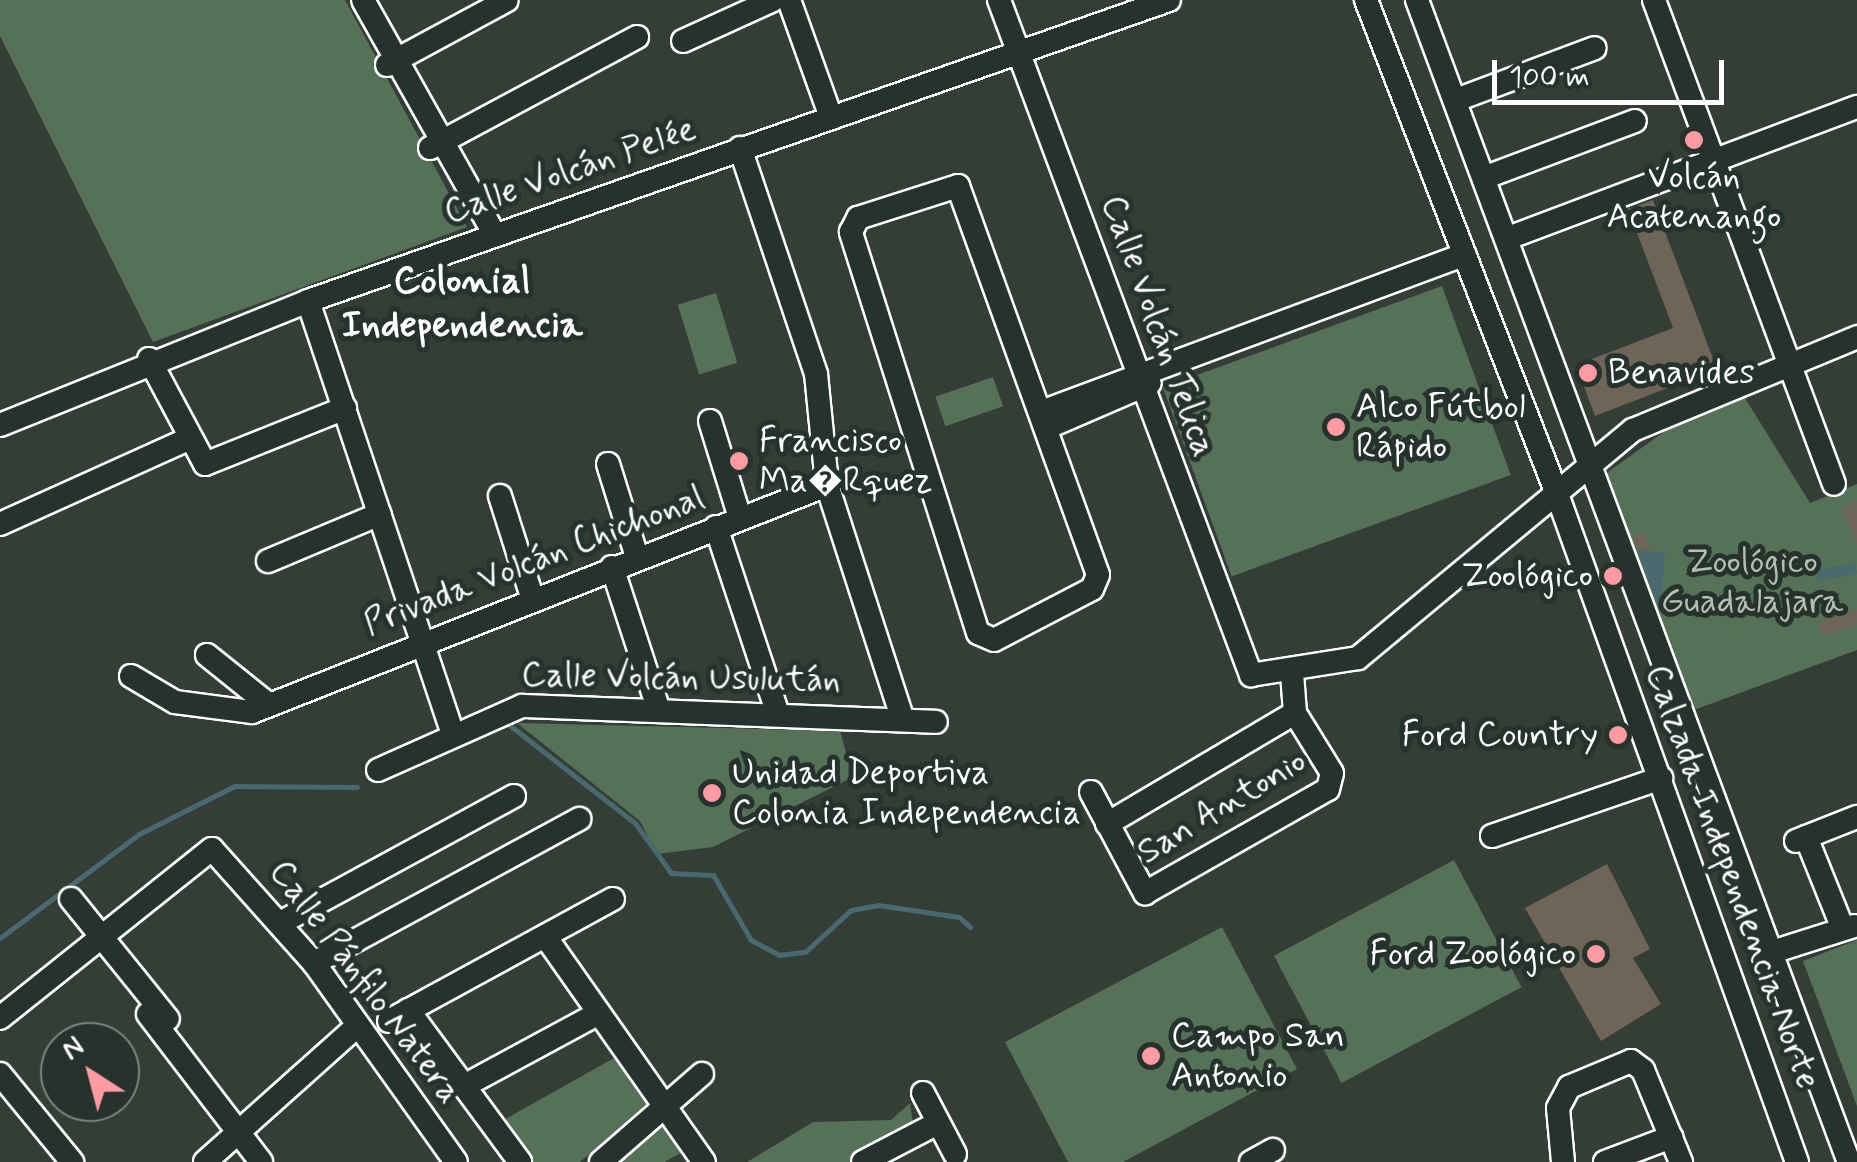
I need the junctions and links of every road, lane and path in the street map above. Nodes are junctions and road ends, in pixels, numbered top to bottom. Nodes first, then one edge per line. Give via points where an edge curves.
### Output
1 (361, 0) edge
2 (507, 0) edge
3 (774, 0) edge
4 (790, 0) edge
5 (999, 0) edge
6 (1169, 0) edge
7 (1366, 0) edge
8 (1417, 0) edge
9 (1654, 0) edge
10 (636, 37) dead end
11 (683, 42) dead end
12 (1595, 48) dead end
13 (1022, 50) junction
14 (392, 62) junction
15 (1456, 100) junction
16 (1857, 107) edge
17 (831, 117) junction
18 (1634, 121) dead end
19 (436, 145) junction
20 (740, 148) junction
21 (1714, 163) junction
22 (1486, 177) junction
23 (487, 238) junction
24 (1508, 238) junction
25 (1465, 254) junction
26 (308, 301) junction
27 (1857, 337) edge
28 (149, 359) junction
29 (1789, 362) junction
30 (1148, 378) junction
31 (345, 408) junction
32 (1055, 416) junction
33 (710, 421) dead end
34 (0, 425) edge
35 (188, 439) junction
36 (608, 464) dead end
37 (1593, 464) junction
38 (1834, 484) dead end
39 (827, 485) junction
40 (1557, 494) junction
41 (500, 496) dead end
42 (380, 514) junction
43 (740, 518) junction
44 (0, 524) edge
45 (716, 527) junction
46 (637, 557) junction
47 (268, 560) dead end
48 (612, 567) junction
49 (532, 597) junction
50 (422, 639) junction
51 (207, 655) dead end
52 (1292, 672) junction
53 (131, 676) dead end
54 (268, 704) junction
55 (659, 711) junction
56 (1295, 713) junction
57 (778, 714) junction
58 (902, 717) junction
59 (936, 722) dead end
60 (453, 735) junction
61 (378, 770) dead end
62 (1661, 778) junction
63 (1091, 792) dead end
64 (514, 796) dead end
65 (1857, 818) edge
66 (579, 819) dead end
67 (1107, 824) junction
68 (1492, 836) dead end
69 (71, 899) dead end
70 (613, 899) dead end
71 (282, 922) junction
72 (1850, 927) edge
73 (545, 936) junction
74 (101, 937) junction
75 (1772, 952) junction
76 (314, 963) junction
77 (599, 1012) junction
78 (0, 1018) edge
79 (358, 1025) junction
80 (0, 1074) edge
81 (702, 1074) dead end
82 (464, 1086) junction
83 (923, 1092) dead end
84 (665, 1106) junction
85 (934, 1125) junction
86 (238, 1132) junction
87 (1672, 1137) junction
88 (1273, 1150) dead end
89 (955, 1154) dead end
90 (693, 1159) edge
91 (72, 1162) edge
92 (206, 1162) edge
93 (261, 1162) edge
94 (456, 1162) edge
95 (520, 1162) edge
96 (600, 1162) edge
97 (863, 1162) edge
98 (1251, 1162) edge
99 (1563, 1162) edge
100 (1607, 1162) edge
101 (1681, 1162) edge
102 (1797, 1162) edge
103 (1849, 1162) edge

1 - 14 street
2 - 14 street
3 - 11 street
4 - 17 street
5 - 13 street, Calle Volcán Telica
6 - 13 street, Calle Volcán Pelée
7 - 25 street, Calzada Independencia Norte
8 - 15 street, Calzada Independencia Norte
9 - 21 street
10 - 19 street
12 - 15 street
13 - 17 street, Calle Volcán Pelée
13 - 30 street, Calle Volcán Telica
14 - 19 street
15 - 22 street, Calzada Independencia Norte
16 - 21 street
17 - 20 street, Calle Volcán Pelée
18 - 22 street
19 - 23 street
20 - 23 street, Calle Volcán Pelée
20 - 39 street via 816,374
21 - 24 street
21 - 29 street
22 - 24 street, Calzada Independencia Norte
23 - 26 street, Calle Volcán Pelée
24 - 37 street, Calzada Independencia Norte
25 - 30 street
25 - 40 street, Calzada Independencia Norte
26 - 28 street, Calle Volcán Pelée
26 - 31 street
27 - 29 street
28 - 34 street, Calle Volcán Pelée
28 - 35 street
29 - 37 street via 1664,410
29 - 38 street
30 - 32 street
30 - 52 street, Calle Volcán Telica via 1251,675
31 - 35 street via 216,463 198,458
31 - 42 street
32 - 32 street via 1097,583 984,640 852,224 958,186
33 - 43 street
35 - 44 street
36 - 46 street
37 - 40 street
37 - 75 street, Calzada Independencia Norte
39 - 43 street, Privada Volcán Chichonal
39 - 58 street
40 - 52 street via 1358,658
40 - 62 street, Calzada Independencia Norte
41 - 49 street
42 - 47 street
42 - 50 street
43 - 45 street, Privada Volcán Chichonal
45 - 46 street, Privada Volcán Chichonal
45 - 57 street
46 - 48 street, Privada Volcán Chichonal
48 - 49 street, Privada Volcán Chichonal
48 - 55 street
49 - 50 street, Privada Volcán Chichonal
50 - 54 street, Privada Volcán Chichonal
50 - 60 street
51 - 54 street
52 - 56 street, San Antonio
53 - 54 street, Privada Volcán Chichonal via 207,710
55 - 57 street, Calle Volcán Usulután
55 - 60 street, Calle Volcán Usulután via 522,706
56 - 67 street, San Antonio
56 - 67 street, San Antonio via 1332,773 1328,789 1155,892 1138,887
57 - 58 street, Calle Volcán Usulután
58 - 59 street, Calle Volcán Usulután
60 - 61 street, Calle Volcán Usulután
62 - 68 street
62 - 102 street, Calzada Independencia Norte
63 - 67 street, San Antonio
64 - 71 street
65 - 72 street via 1801,839
66 - 76 street
69 - 74 street
70 - 73 street
71 - 74 street, Calle Pánfilo Natera via 212,850
71 - 76 street, Calle Pánfilo Natera
72 - 75 street
73 - 77 street
73 - 82 street via 398,1016
74 - 78 street
74 - 86 street
75 - 103 street, Calzada Independencia Norte
76 - 79 street, Calle Pánfilo Natera
77 - 82 street
77 - 84 street
79 - 86 street
79 - 94 street, Calle Pánfilo Natera
80 - 91 street
81 - 84 street
82 - 95 street
83 - 85 street
84 - 90 street
84 - 96 street
85 - 89 street
85 - 97 street
86 - 92 street
86 - 93 street
87 - 99 street via 1638,1064 1569,1087 1558,1108
87 - 100 street
87 - 101 street
88 - 98 street

